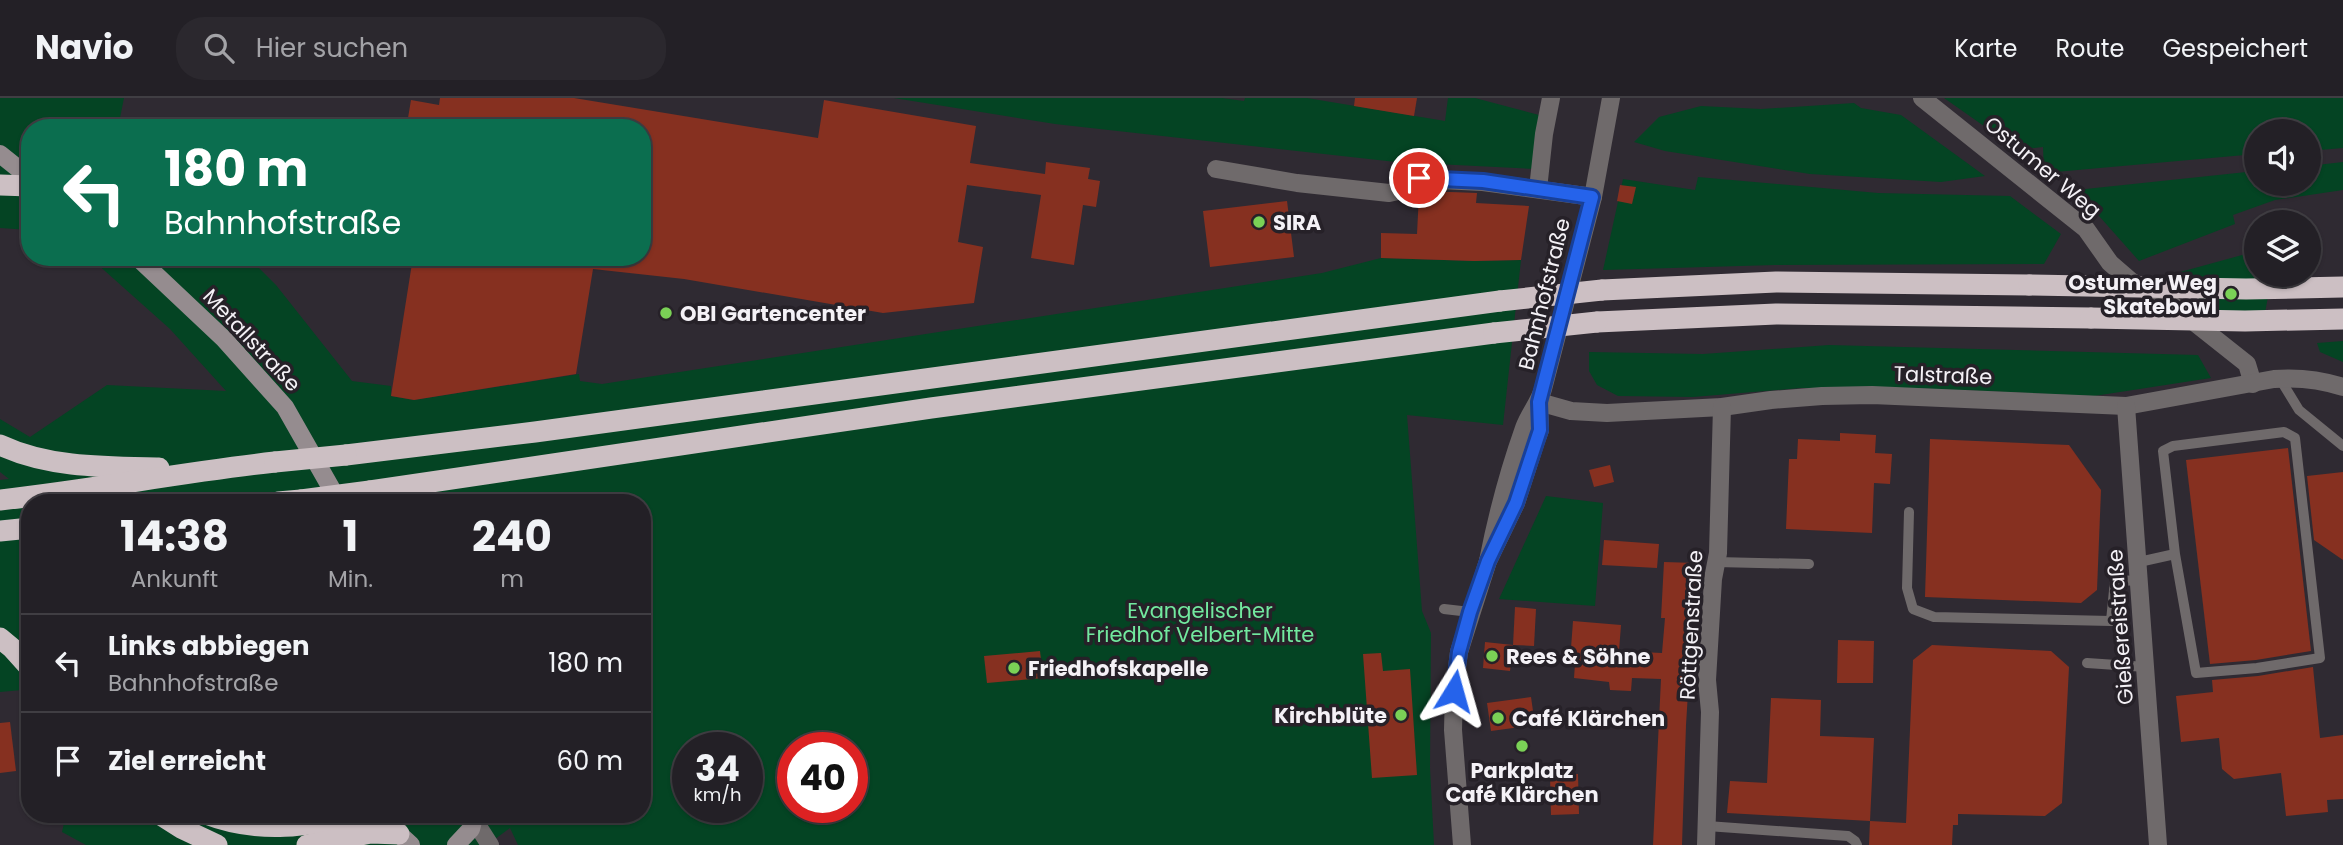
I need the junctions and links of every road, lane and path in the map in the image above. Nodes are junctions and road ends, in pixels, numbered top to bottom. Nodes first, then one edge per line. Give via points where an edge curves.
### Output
1 (1551, 98) edge
2 (1611, 98) edge
3 (1923, 98) edge
4 (0, 154) edge
5 (1216, 169) dead end
6 (21, 171) edge
7 (0, 174) edge
8 (21, 182) edge
9 (0, 185) edge
10 (21, 185) edge
11 (1538, 189) junction
12 (1592, 197) junction
13 (147, 266) edge
14 (2343, 287) edge
15 (2343, 319) edge
16 (2280, 379) junction
17 (2253, 384) junction
18 (2343, 387) edge
19 (1539, 402) junction
20 (2126, 406) junction
21 (1722, 407) junction
22 (0, 445) edge
23 (2343, 446) edge
24 (213, 469) junction
25 (57, 494) edge
26 (334, 494) edge
27 (349, 494) edge
28 (21, 498) edge
29 (0, 500) edge
30 (1909, 512) dead end
31 (21, 529) edge
32 (0, 531) edge
33 (2175, 554) junction
34 (1716, 562) junction
35 (2139, 562) junction
36 (1809, 564) dead end
37 (2140, 581) junction
38 (1444, 609) dead end
39 (1470, 612) junction
40 (0, 638) edge
41 (21, 659) edge
42 (2087, 663) dead end
43 (2146, 667) junction
44 (173, 823) edge
45 (230, 823) edge
46 (306, 823) edge
47 (473, 823) edge
48 (478, 823) edge
49 (1707, 827) junction
50 (401, 831) edge
51 (1799, 833) junction
52 (320, 844) edge
53 (217, 845) edge
54 (457, 845) edge
55 (490, 845) edge
56 (1462, 845) edge
57 (1706, 845) edge
58 (1800, 845) edge
59 (1857, 845) edge
60 (2158, 845) edge

1 - 11 street, Bahnhofstraße
2 - 12 street, Bahnhofstraße
3 - 17 street, Ostumer Weg via 2086,229 2110,263 2132,282 2170,303 2247,364
4 - 6 main road
5 - 11 street, Bahnhofstraße via 1389,193 1407,189 1419,178
7 - 8 main road
9 - 10 highway
11 - 12 street, Bahnhofstraße
12 - 19 street, Bahnhofstraße
13 - 26 main road, Metallstraße via 224,339 285,407
14 - 24 highway, bridge via 1776,282 1602,290 1220,337 535,432
15 - 27 highway, bridge via 1776,314 1597,322 931,408
16 - 17 street, Talstraße
16 - 18 street, Talstraße via 2323,380
16 - 23 lane via 2299,410
17 - 20 street, Talstraße
19 - 21 street, Talstraße via 1589,412
19 - 39 street, Bahnhofstraße via 1525,424 1501,497 1488,561
20 - 21 street, Talstraße via 1872,395
20 - 35 street, Gießereistraße
21 - 34 street, Röttgenstraße
22 - 24 highway via 21,455 97,466
24 - 25 highway
28 - 29 highway
30 - 37 lane via 1909,598 1913,608 1934,617 2111,621 2115,580
31 - 32 highway
33 - 33 lane via 2163,451 2284,432 2295,438 2320,658 2196,673
33 - 35 lane
34 - 36 lane
34 - 49 street, Röttgenstraße via 1707,680
35 - 37 street, Gießereistraße
37 - 43 street, Gießereistraße
38 - 39 lane
39 - 56 street, Bahnhofstraße via 1454,691
40 - 41 highway
42 - 43 lane
43 - 60 street, Gießereistraße
44 - 53 highway
45 - 46 highway via 285,827
47 - 54 main road
48 - 55 street
49 - 51 lane
49 - 57 street, Röttgenstraße
50 - 52 highway
51 - 58 lane
51 - 59 lane via 1848,836

